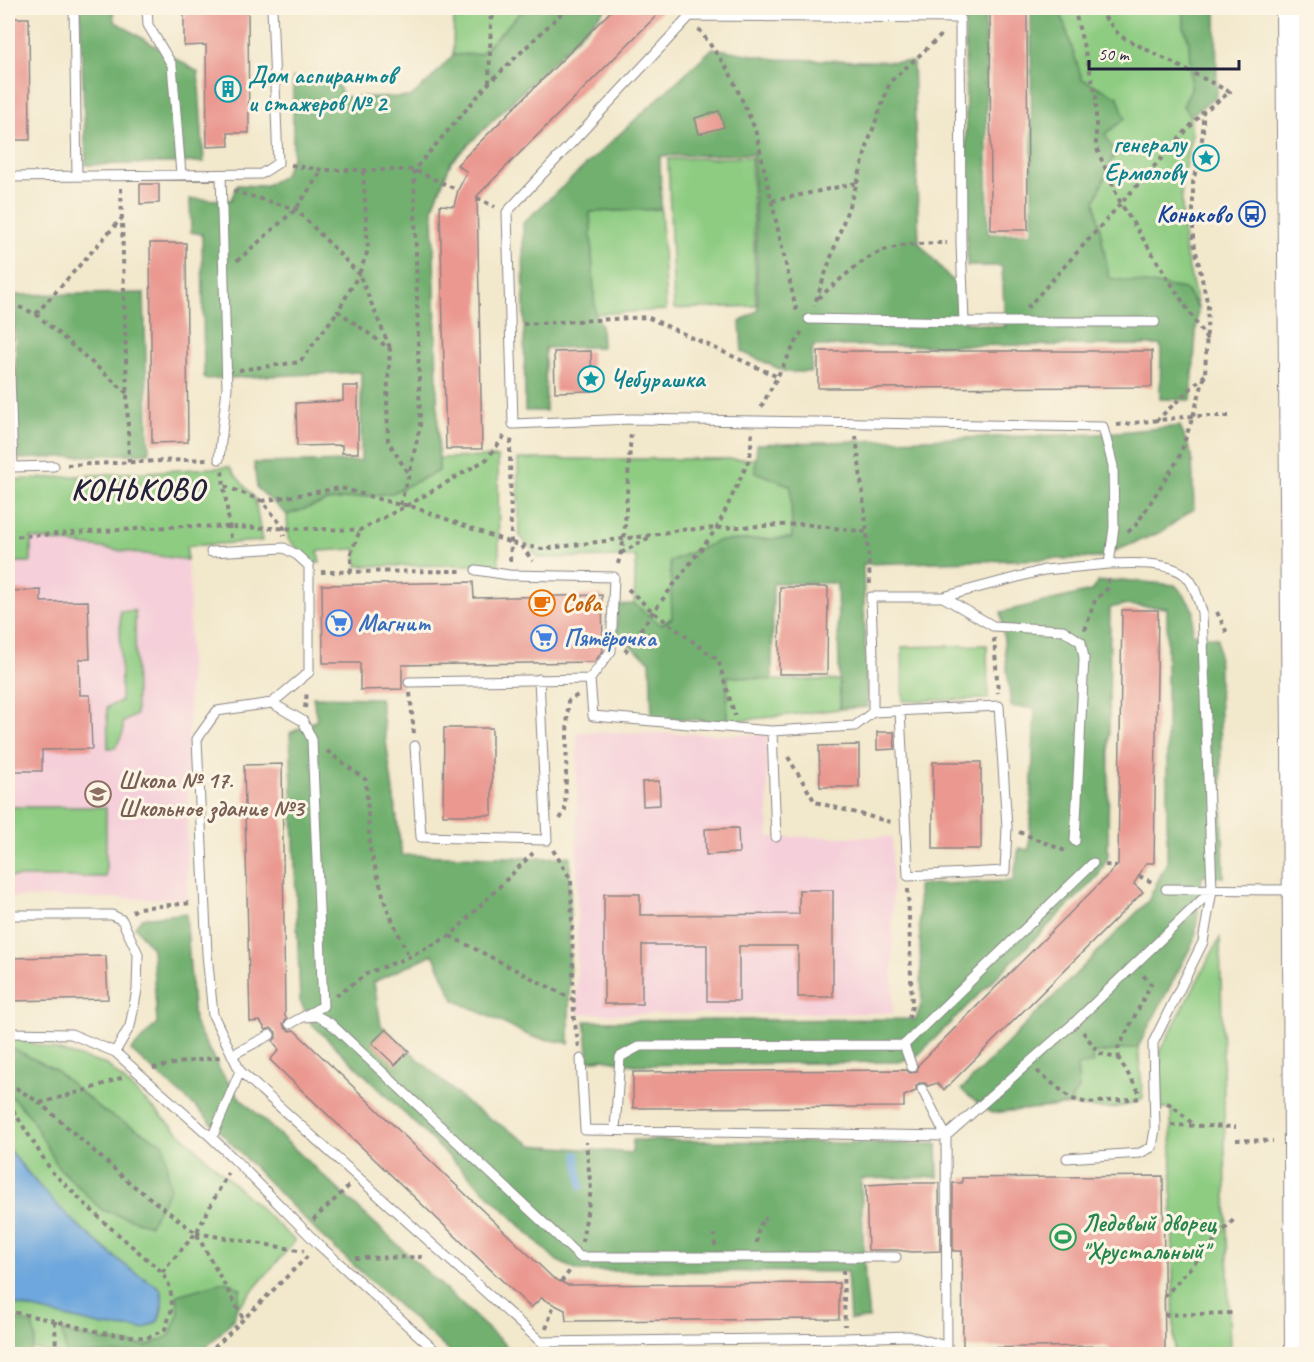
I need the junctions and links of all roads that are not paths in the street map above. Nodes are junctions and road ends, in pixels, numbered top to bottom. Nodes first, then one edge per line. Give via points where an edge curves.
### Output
1 (74, 8) edge
2 (147, 8) edge
3 (272, 8) edge
4 (1291, 8) edge
5 (688, 12) edge
6 (181, 174) junction
7 (221, 175) junction
8 (77, 176) junction
9 (8, 177) edge
10 (8, 313) edge
11 (808, 319) road end
12 (964, 322) junction
13 (1155, 322) dead end
14 (219, 459) road end
15 (54, 466) road end
16 (10, 467) edge
17 (211, 552) dead end
18 (1109, 564) junction
19 (476, 570) road end
20 (943, 597) junction
21 (539, 679) junction
22 (409, 682) road end
23 (590, 683) junction
24 (272, 703) junction
25 (900, 711) junction
26 (873, 712) junction
27 (772, 731) junction
28 (416, 746) road end
29 (776, 837) dead end
30 (1075, 841) dead end
31 (1094, 863) road end
32 (1166, 889) dead end
33 (1212, 890) junction
34 (1298, 890) junction
35 (8, 915) edge
36 (303, 1017) junction
37 (290, 1024) dead end
38 (8, 1034) edge
39 (270, 1035) dead end
40 (904, 1045) junction
41 (115, 1052) junction
42 (232, 1055) junction
43 (580, 1059) road end
44 (912, 1067) dead end
45 (240, 1071) junction
46 (922, 1089) dead end
47 (615, 1130) junction
48 (946, 1136) junction
49 (212, 1138) junction
50 (1067, 1158) dead end
51 (896, 1257) dead end
52 (946, 1350) edge
53 (439, 1354) edge
54 (1300, 1354) edge

1 - 8 lane
2 - 6 lane via 148,25 172,65
3 - 7 lane via 278,163 261,174
4 - 34 main road
5 - 12 lane via 960,18
5 - 18 lane via 507,212 513,424 631,419 1102,427 1113,466 1114,527
6 - 7 lane
6 - 8 lane
7 - 14 lane via 226,388
8 - 9 lane
10 - 16 lane
11 - 12 lane
12 - 13 lane
15 - 16 lane
17 - 24 lane via 284,548 309,566 309,672
18 - 20 lane via 1044,570
18 - 33 lane via 1173,568 1188,577 1202,612
19 - 23 lane via 509,575 614,578 610,651
20 - 26 lane via 871,597
20 - 30 lane via 993,626 1063,630 1082,642
21 - 22 lane
21 - 23 lane
21 - 28 lane via 547,840 421,837
23 - 27 lane via 593,716
24 - 36 lane via 303,721 312,740 323,1006
24 - 42 lane via 217,711 197,739 213,1015
25 - 25 lane via 908,876 1005,871 1007,827 999,706
25 - 26 lane
26 - 27 lane via 855,726
27 - 29 lane
31 - 40 lane
32 - 33 lane
33 - 34 lane
33 - 48 lane via 1075,1022
33 - 50 lane via 1203,942 1153,1043 1152,1147 1140,1153
34 - 54 main road
35 - 41 lane via 112,915 122,920 138,954 137,990 130,1026
36 - 37 lane
36 - 51 lane via 317,1016 330,1023 580,1257
38 - 41 lane via 71,1034
39 - 42 lane
40 - 44 lane
40 - 47 lane via 640,1046 620,1057
41 - 49 lane
42 - 45 lane
43 - 47 lane via 585,1130
45 - 49 lane
45 - 52 lane via 541,1342 909,1336
46 - 48 lane
47 - 48 lane
48 - 52 lane
49 - 53 lane via 334,1259

